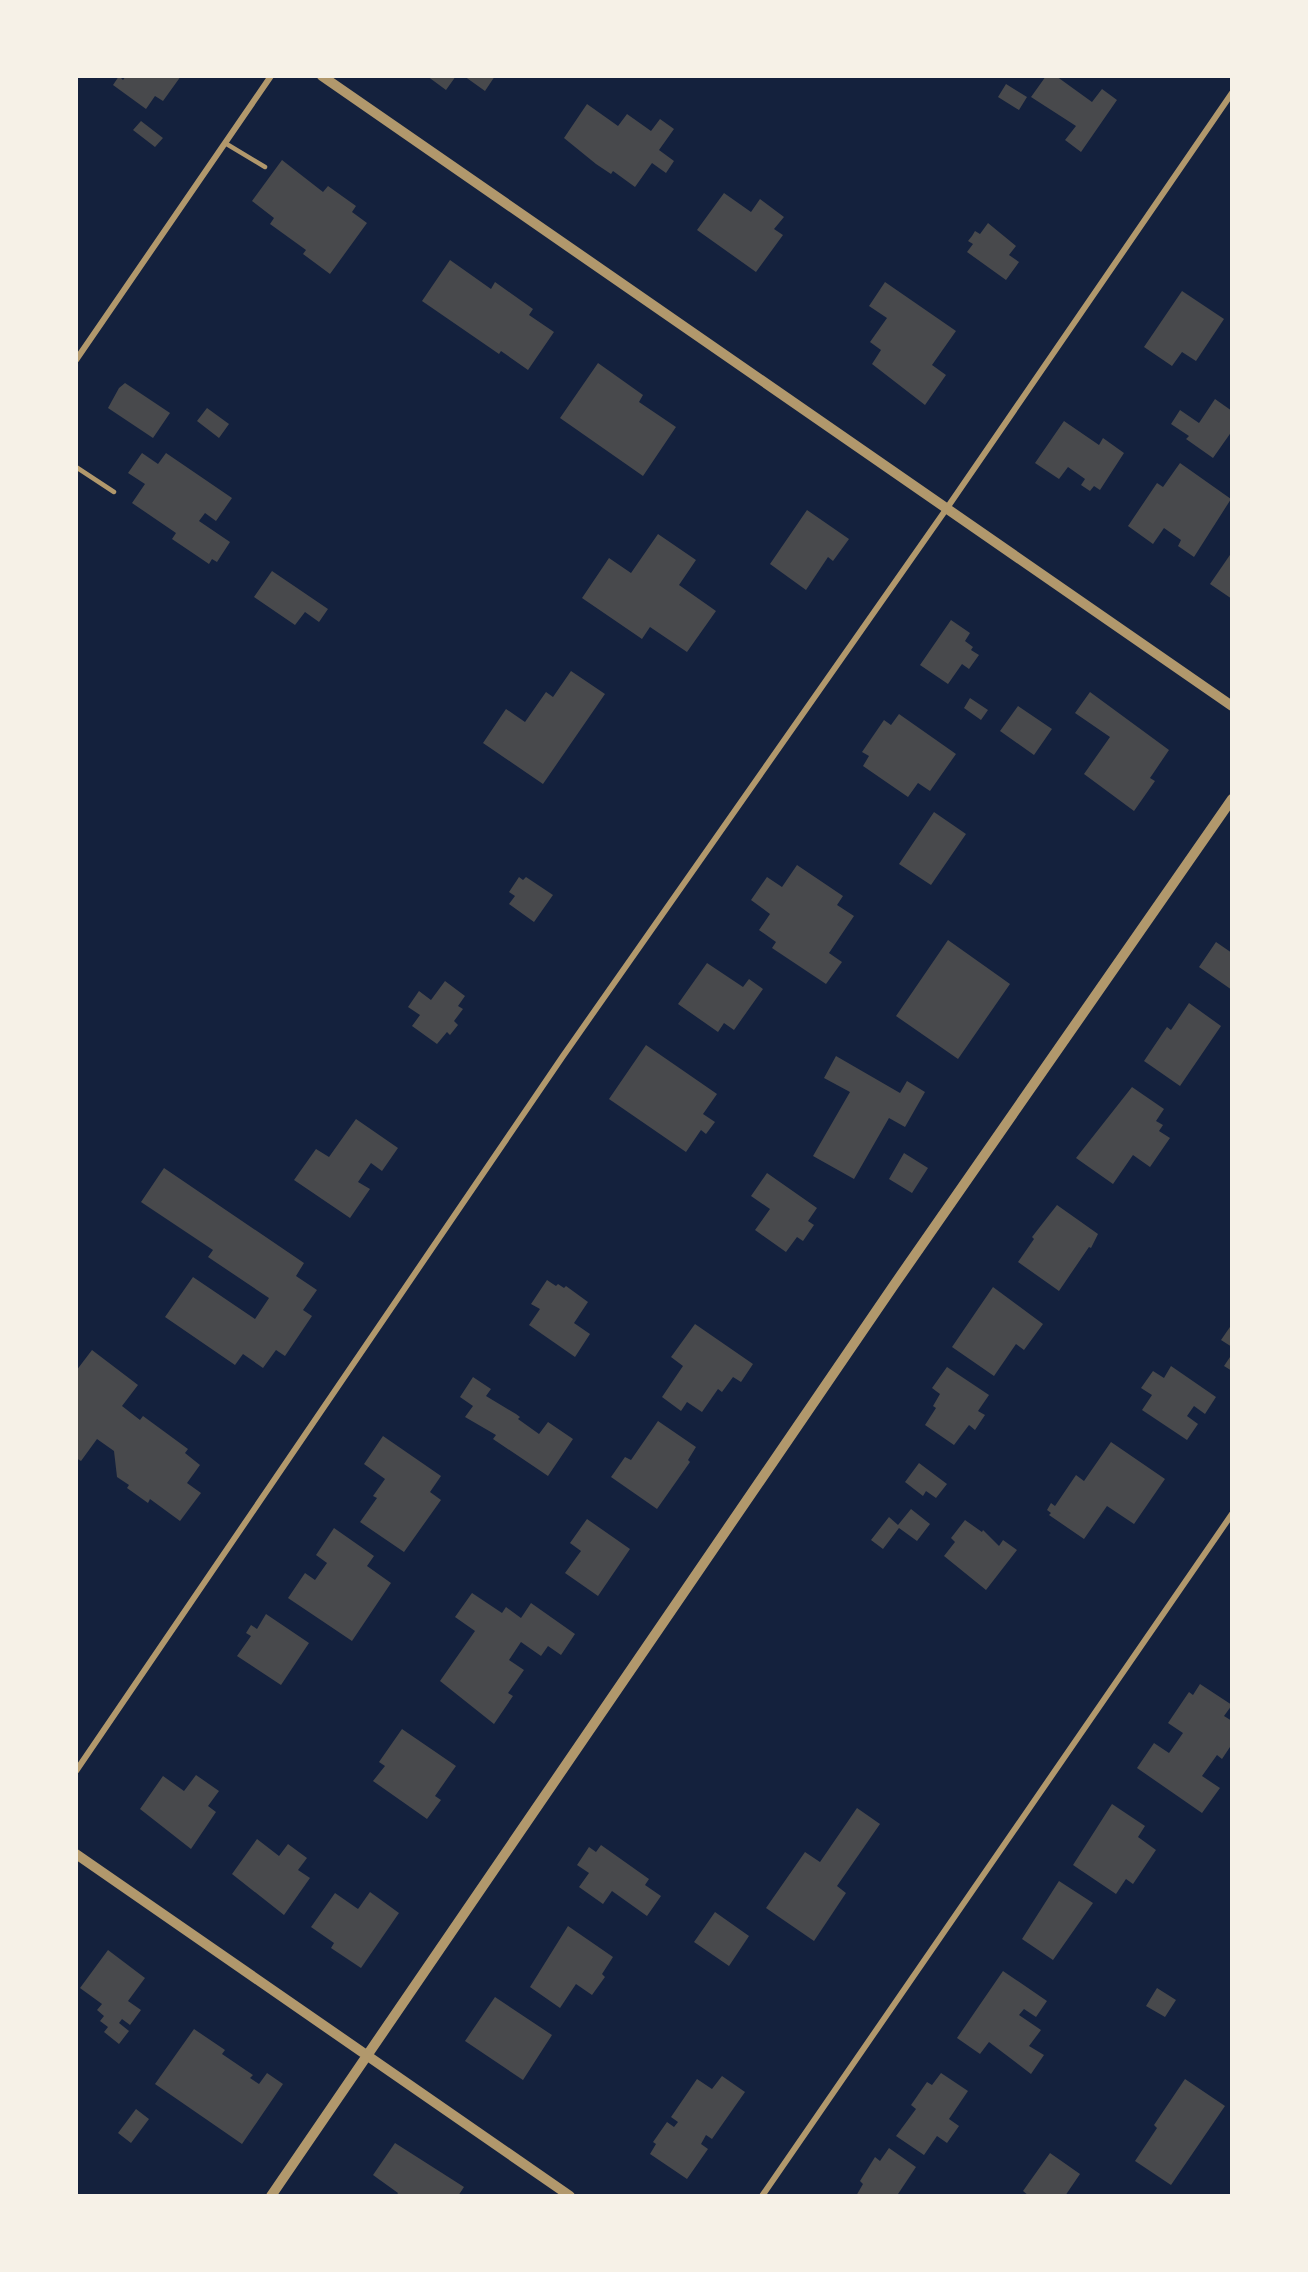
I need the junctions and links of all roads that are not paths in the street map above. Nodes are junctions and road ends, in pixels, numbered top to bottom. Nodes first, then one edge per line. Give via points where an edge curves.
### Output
1 (271, 76) edge
2 (322, 76) edge
3 (1232, 93) edge
4 (225, 143) junction
5 (265, 167) dead end
6 (76, 360) edge
7 (76, 467) edge
8 (114, 492) dead end
9 (947, 508) junction
10 (1232, 706) edge
11 (1232, 799) edge
12 (1232, 1514) edge
13 (76, 1771) edge
14 (76, 1854) edge
15 (368, 2056) junction
16 (271, 2196) edge
17 (570, 2196) edge
18 (762, 2196) edge

1 - 4 street
2 - 9 street
3 - 9 street
4 - 5 lane
4 - 6 street
7 - 8 lane
9 - 10 street
9 - 13 street via 556,1066
11 - 15 street via 894,1285
12 - 18 street
14 - 15 street
15 - 16 street
15 - 17 street

